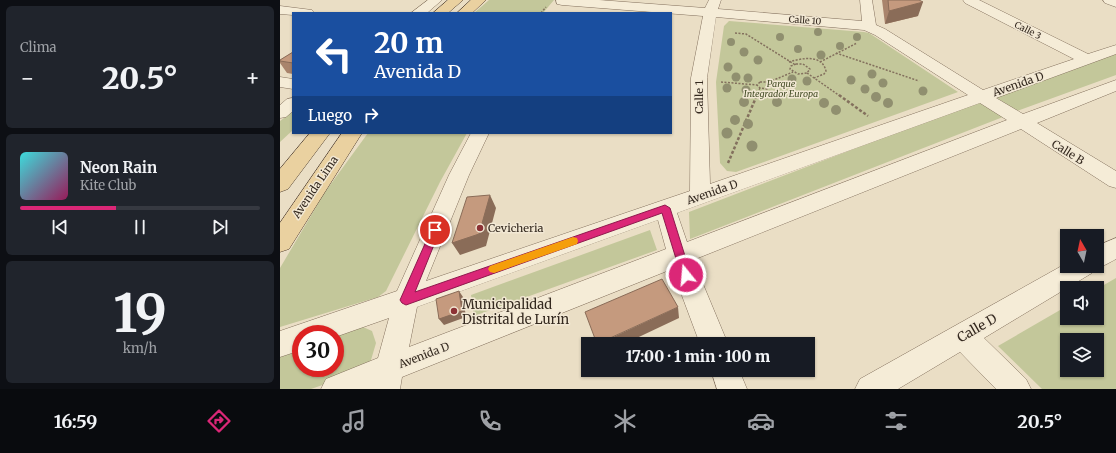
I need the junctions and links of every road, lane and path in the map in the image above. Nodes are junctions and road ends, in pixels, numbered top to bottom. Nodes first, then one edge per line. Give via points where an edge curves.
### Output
1 (436, 0) edge
2 (456, 0) edge
3 (479, 0) edge
4 (866, 0) edge
5 (969, 0) edge
6 (1109, 0) edge
7 (1116, 3) edge
8 (560, 4) edge
9 (712, 6) edge
10 (280, 10) edge
11 (298, 12) edge
12 (419, 12) edge
13 (441, 12) edge
14 (465, 12) edge
15 (746, 34) dead end
16 (865, 34) junction
17 (1116, 49) edge
18 (836, 53) junction
19 (1086, 59) junction
20 (789, 62) junction
21 (820, 62) junction
22 (794, 64) junction
23 (793, 72) junction
24 (807, 74) junction
25 (723, 75) dead end
26 (814, 78) junction
27 (280, 82) edge
28 (768, 82) junction
29 (923, 82) dead end
30 (292, 84) edge
31 (1116, 84) edge
32 (757, 85) junction
33 (760, 88) junction
34 (982, 96) junction
35 (292, 105) edge
36 (280, 113) edge
37 (873, 119) dead end
38 (1021, 122) junction
39 (319, 134) edge
40 (351, 134) edge
41 (480, 134) edge
42 (1116, 181) edge
43 (280, 184) edge
44 (700, 196) junction
45 (665, 208) junction
46 (280, 242) edge
47 (1116, 247) edge
48 (1104, 254) edge
49 (680, 255) junction
50 (1071, 273) edge
51 (406, 300) junction
52 (335, 325) edge
53 (963, 336) junction
54 (711, 337) edge
55 (292, 340) edge
56 (280, 344) edge
57 (728, 377) edge
58 (386, 379) edge
59 (336, 389) edge
60 (732, 389) edge
61 (870, 389) edge
62 (1016, 389) edge

1 - 12 street
2 - 13 main road
3 - 14 main road
4 - 16 street
5 - 19 street, Calle 3
6 - 7 street
8 - 9 street, Calle 10
9 - 16 street, Calle 10 via 857,24
9 - 44 street, Calle 1 via 699,78
10 - 11 street
15 - 20 path
16 - 18 path
16 - 34 street, Calle 10 via 880,32
17 - 19 street, Avenida D
18 - 21 path
18 - 29 path
19 - 34 street, Avenida D
20 - 21 path via 802,58
20 - 22 path
21 - 26 path via 826,71
22 - 23 path via 790,69
22 - 24 path via 808,66 810,69
23 - 24 path
23 - 28 path
24 - 26 path
25 - 32 path via 721,82
26 - 37 path
27 - 30 street
28 - 32 path via 760,82
28 - 33 path via 771,86 769,88
31 - 38 street, Avenida D
32 - 33 path
33 - 44 path via 726,169
34 - 38 street, Calle 10
34 - 44 street, Avenida D
35 - 36 street
38 - 42 street, Calle B
38 - 49 street, Avenida D
39 - 43 main road
40 - 46 main road, Avenida Lima
41 - 51 street via 459,175
44 - 45 street, Avenida D
45 - 49 street
45 - 51 street, Avenida D
47 - 48 street
49 - 54 street
49 - 58 street, Avenida D
50 - 53 street, Calle D
51 - 52 street, Avenida D
51 - 58 street
53 - 61 street, Calle D
53 - 62 street
55 - 56 street
57 - 60 street
58 - 59 street, Avenida D

